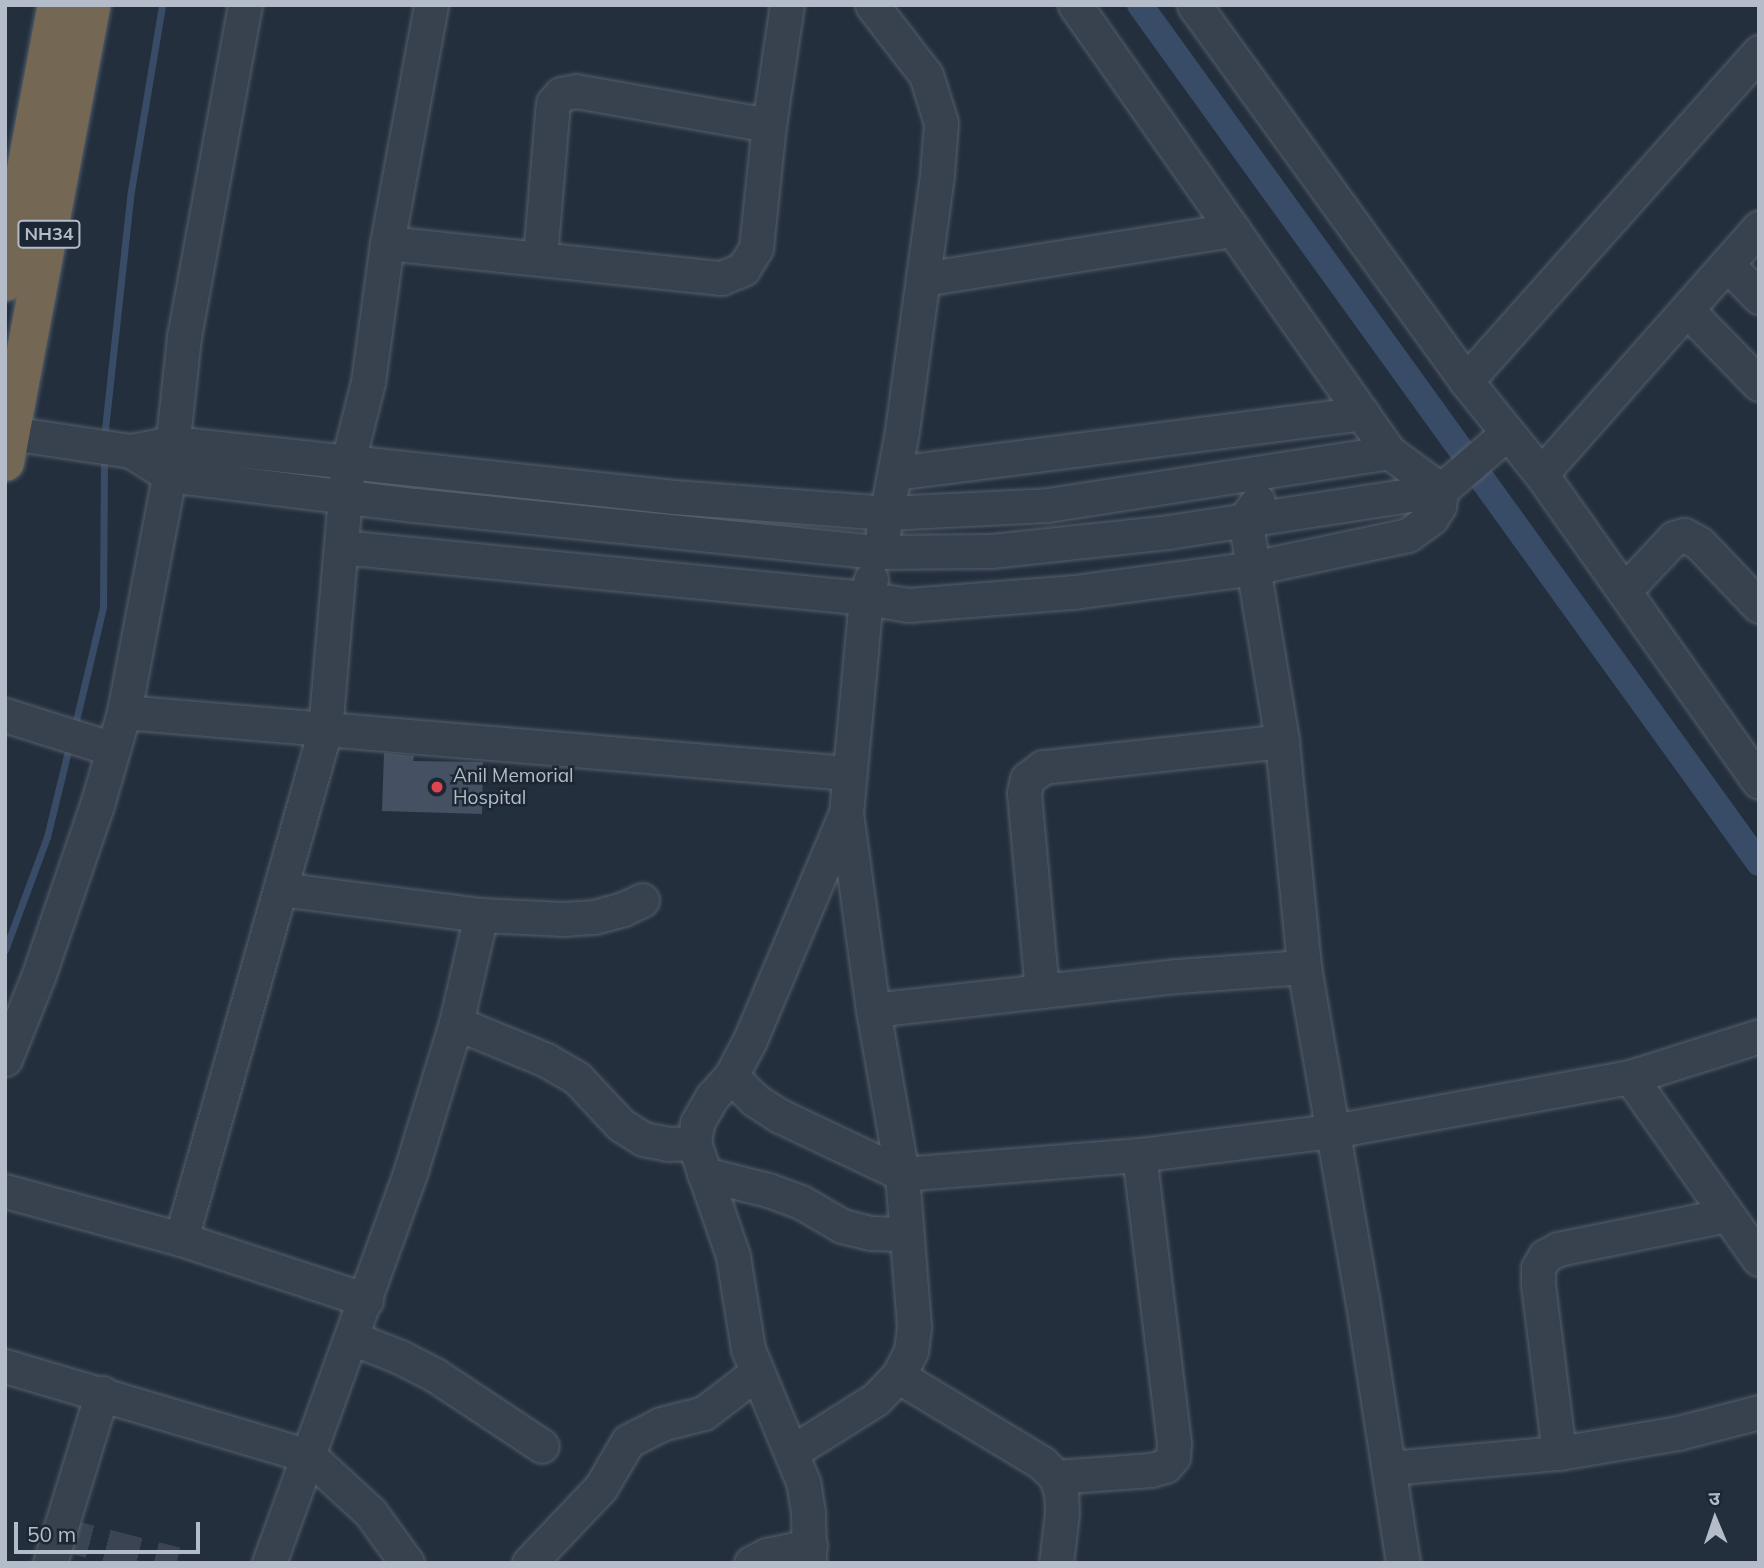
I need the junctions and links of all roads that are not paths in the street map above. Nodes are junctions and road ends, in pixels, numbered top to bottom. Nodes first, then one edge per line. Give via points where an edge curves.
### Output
1 (57, 5) edge
2 (91, 5) edge
3 (245, 5) edge
4 (431, 5) edge
5 (787, 5) edge
6 (872, 5) edge
7 (1075, 5) edge
8 (1194, 5) edge
9 (1759, 52) edge
10 (769, 125) junction
11 (1759, 228) edge
12 (1233, 230) junction
13 (387, 243) junction
14 (540, 257) junction
15 (1727, 264) junction
16 (6, 272) edge
17 (923, 279) junction
18 (1759, 297) edge
19 (1688, 310) junction
20 (1465, 381) junction
21 (1759, 384) edge
22 (1362, 413) junction
23 (1500, 439) junction
24 (8, 448) edge
25 (1389, 452) junction
26 (170, 459) junction
27 (348, 461) junction
28 (895, 473) junction
29 (1260, 474) junction
30 (1541, 474) junction
31 (1447, 485) junction
32 (345, 497) junction
33 (887, 513) junction
34 (1245, 519) junction
35 (341, 547) junction
36 (878, 552) junction
37 (1253, 568) junction
38 (1624, 591) junction
39 (866, 598) junction
40 (1759, 606) edge
41 (124, 712) junction
42 (5, 715) edge
43 (326, 730) junction
44 (1282, 741) junction
45 (113, 749) junction
46 (848, 773) junction
47 (1759, 782) edge
48 (846, 813) junction
49 (280, 889) junction
50 (642, 900) dead end
51 (481, 915) junction
52 (1304, 967) junction
53 (1042, 991) junction
54 (873, 1010) junction
55 (456, 1023) junction
56 (1759, 1036) edge
57 (5, 1059) edge
58 (731, 1076) junction
59 (1630, 1077) junction
60 (1333, 1130) junction
61 (1139, 1155) junction
62 (699, 1159) junction
63 (902, 1174) junction
64 (5, 1191) edge
65 (1727, 1215) junction
66 (905, 1234) junction
67 (181, 1239) junction
68 (1759, 1259) edge
69 (366, 1300) junction
70 (352, 1338) junction
71 (5, 1366) edge
72 (756, 1373) junction
73 (898, 1376) junction
74 (102, 1393) junction
75 (1759, 1412) edge
76 (542, 1446) dead end
77 (792, 1452) junction
78 (1559, 1453) junction
79 (309, 1456) junction
80 (1390, 1468) junction
81 (1056, 1477) junction
82 (810, 1554) edge
83 (50, 1563) edge
84 (269, 1563) edge
85 (407, 1563) edge
86 (529, 1563) edge
87 (751, 1563) edge
88 (1056, 1563) edge
89 (1403, 1563) edge

1 - 16 highway, NH34
2 - 24 highway, NH34
3 - 26 street via 184,337
4 - 13 street
5 - 10 street
6 - 17 street via 926,75 941,123
7 - 12 street
8 - 20 street
9 - 20 street
10 - 14 street via 756,248 744,269 721,278
10 - 14 street via 576,91 561,94 552,113
11 - 15 street
12 - 17 street
12 - 22 street
13 - 14 street
13 - 27 street via 368,382
15 - 18 street
15 - 19 street
17 - 28 street
19 - 21 street
19 - 30 street
20 - 23 street
22 - 25 street
22 - 28 street
23 - 30 street
23 - 31 street
24 - 26 street via 56,441
25 - 29 street
25 - 31 street
26 - 27 street
26 - 32 street
26 - 41 street
27 - 32 street
27 - 33 street via 674,497
28 - 33 street
29 - 33 street via 1048,505
29 - 34 street via 1258,503
30 - 38 street
31 - 34 street
31 - 37 street via 1431,518 1408,535
32 - 35 street
32 - 36 street
33 - 36 street
34 - 36 street via 991,551
34 - 37 street
35 - 39 street
35 - 43 street
36 - 39 street
37 - 39 street via 977,600 908,605
37 - 44 street
38 - 40 street via 1674,538 1684,534 1699,543
38 - 47 street
39 - 46 street
41 - 43 street
41 - 45 street
42 - 45 street
43 - 46 street
43 - 49 street
44 - 52 street
44 - 53 street via 1043,767 1027,779 1024,793
45 - 57 street via 38,977
46 - 48 street
48 - 54 street
48 - 58 street
49 - 51 street
49 - 67 street
50 - 51 street via 594,917
51 - 55 street
52 - 53 street
52 - 60 street
53 - 54 street
54 - 63 street
55 - 62 street via 546,1060 577,1078 621,1125 643,1139 668,1144
55 - 69 street
56 - 59 street
58 - 62 street via 697,1123
58 - 63 street via 780,1116
59 - 60 street
59 - 65 street
60 - 61 street
60 - 80 street
61 - 63 street
61 - 81 street via 1173,1457 1165,1466 1151,1470
62 - 66 street via 801,1202 842,1226
62 - 72 street via 733,1256
63 - 66 street
64 - 67 street
65 - 68 street
65 - 78 street via 1558,1249 1545,1256 1538,1268 1538,1284
66 - 73 street via 914,1327 911,1351
67 - 69 street
69 - 70 street
70 - 76 street via 435,1375
70 - 79 street
71 - 74 street
72 - 77 street
72 - 86 street via 704,1413 661,1424 628,1441 601,1487
73 - 77 street via 876,1399
73 - 81 street via 1042,1463
74 - 79 street
74 - 83 street
75 - 78 street via 1678,1433
77 - 82 street via 803,1482
78 - 80 street
79 - 84 street
79 - 85 street via 370,1512
80 - 89 street
81 - 88 street via 1062,1513
82 - 87 street via 767,1555

